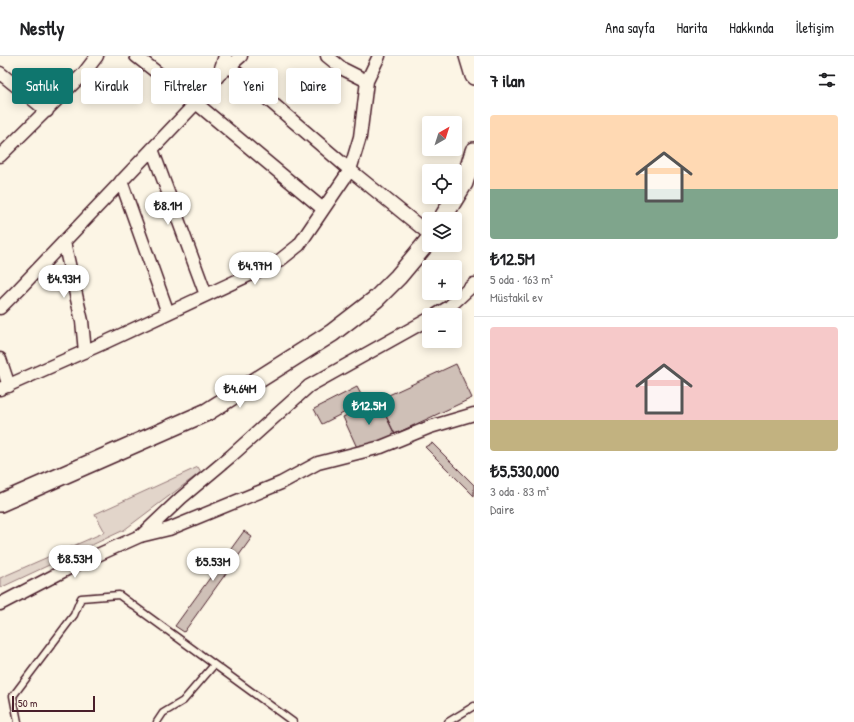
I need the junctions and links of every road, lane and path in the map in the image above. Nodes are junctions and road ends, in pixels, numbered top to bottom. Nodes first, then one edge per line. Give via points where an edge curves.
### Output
1 (97, 56) edge
2 (136, 56) edge
3 (241, 56) edge
4 (327, 56) edge
5 (378, 56) edge
6 (468, 56) edge
7 (227, 61) edge
8 (151, 68) edge
9 (221, 72) edge
10 (0, 73) edge
11 (474, 76) edge
12 (367, 81) junction
13 (195, 104) edge
14 (197, 104) edge
15 (47, 111) junction
16 (152, 149) junction
17 (474, 151) edge
18 (0, 156) edge
19 (350, 170) junction
20 (122, 181) junction
21 (324, 209) junction
22 (446, 212) edge
23 (422, 228) edge
24 (64, 242) junction
25 (422, 248) edge
26 (474, 284) edge
27 (206, 295) junction
28 (0, 308) edge
29 (447, 308) edge
30 (168, 313) junction
31 (422, 323) edge
32 (85, 352) junction
33 (0, 359) edge
34 (4, 388) edge
35 (474, 414) edge
36 (0, 503) edge
37 (140, 536) junction
38 (0, 604) edge
39 (214, 664) junction
40 (474, 706) edge
41 (18, 722) edge
42 (157, 722) edge
43 (293, 722) edge
44 (448, 722) edge

1 - 15 street
2 - 8 street
3 - 7 street
4 - 12 street via 343,69
5 - 12 street
6 - 11 street
7 - 9 street
7 - 19 street
10 - 15 street
12 - 19 street via 360,137
13 - 16 street
14 - 21 street
15 - 18 street
16 - 20 street
16 - 27 street
17 - 22 street via 464,183
19 - 21 street
19 - 23 street
20 - 24 street
20 - 30 street
21 - 27 street via 299,246 279,261
24 - 28 street
24 - 32 street via 82,321
25 - 36 street via 376,299 332,333 206,412
26 - 29 street
27 - 30 street
30 - 32 street
31 - 37 street via 309,386
32 - 34 street
33 - 34 street
35 - 37 street via 430,427 381,447 318,464 281,483 169,529
37 - 38 street via 73,566
39 - 41 lane via 119,595 81,598 74,615 13,696
39 - 42 lane via 183,701 163,713
39 - 43 lane
40 - 44 lane

